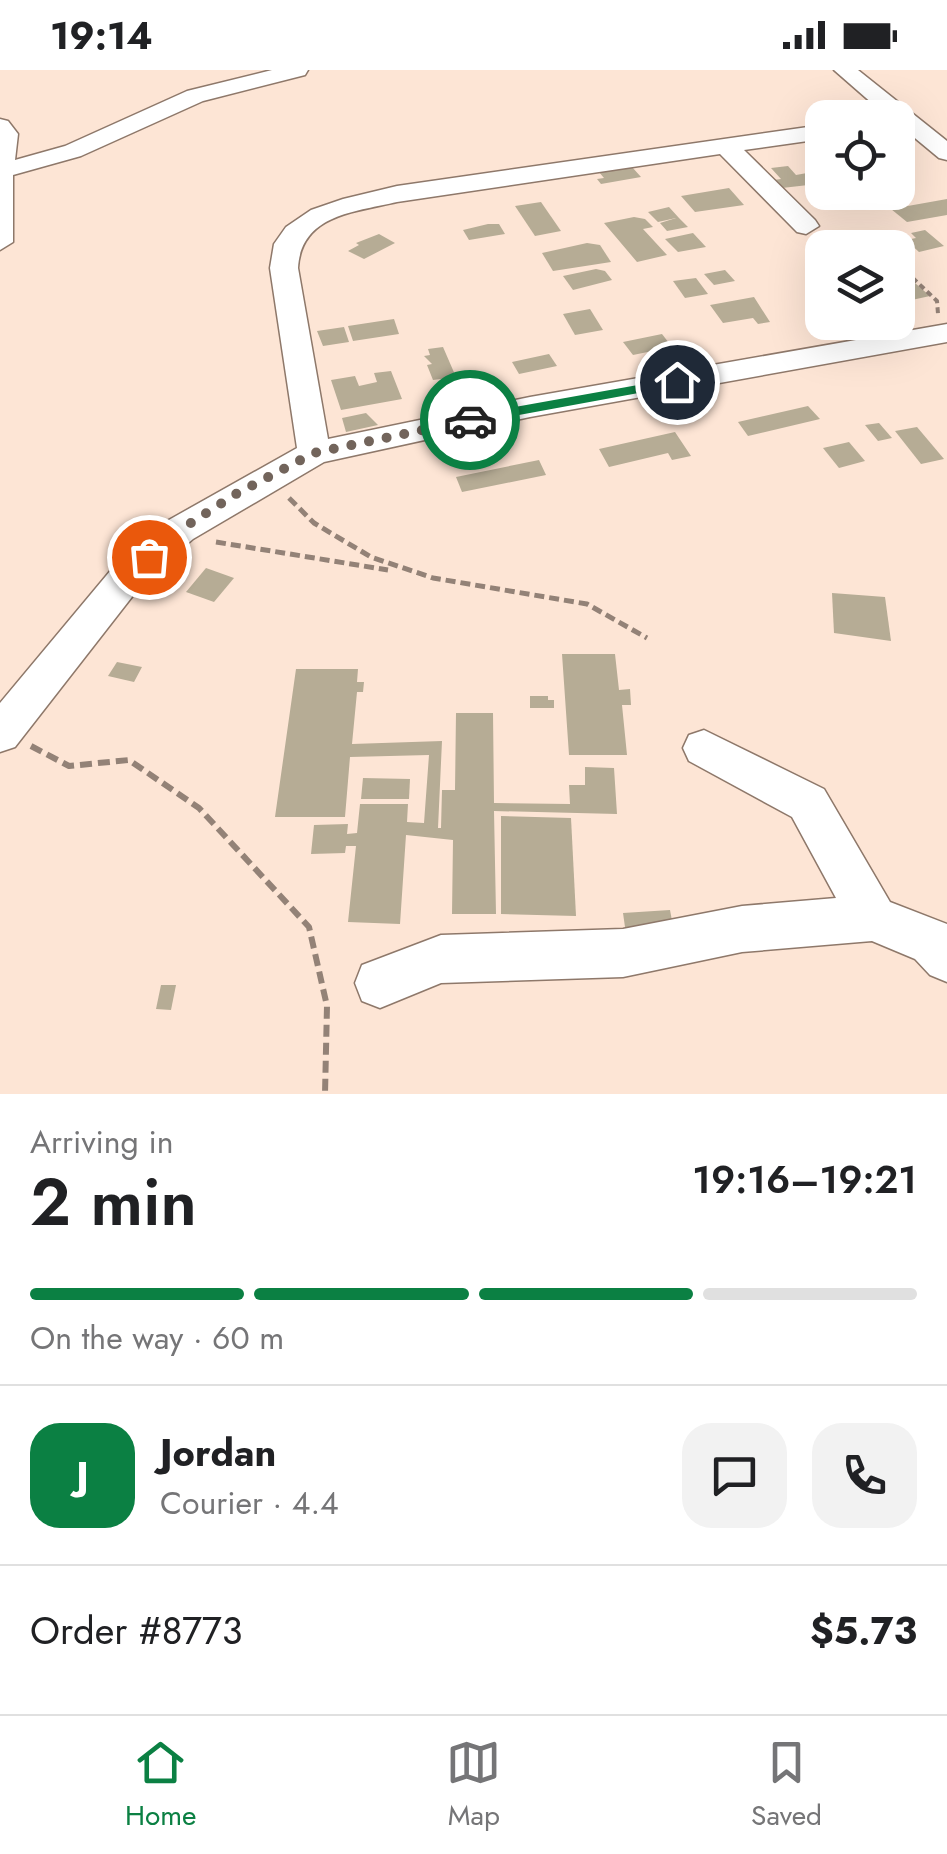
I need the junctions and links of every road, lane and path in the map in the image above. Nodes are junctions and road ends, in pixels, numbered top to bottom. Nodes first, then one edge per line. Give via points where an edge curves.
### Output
1 (297, 70) edge
2 (845, 70) edge
3 (879, 100) edge
4 (0, 126) edge
5 (915, 130) edge
6 (805, 134) edge
7 (725, 145) junction
8 (947, 153) edge
9 (0, 171) edge
10 (806, 226) joint
11 (817, 230) edge
12 (0, 242) edge
13 (915, 280) edge
14 (943, 326) edge
15 (314, 453) junction
16 (274, 474) junction
17 (168, 540) junction
18 (408, 572) junction
19 (647, 638) dead end
20 (0, 734) edge
21 (704, 748) dead end
22 (872, 918) junction
23 (947, 958) edge
24 (380, 984) dead end
25 (326, 1094) edge

1 - 9 street via 194,96 73,151
2 - 3 street
4 - 9 street via 6,134
5 - 8 street
6 - 7 street
7 - 10 street
7 - 15 street via 397,194 300,228 286,245 284,268
9 - 12 street
10 - 11 path
13 - 14 path via 937,301
14 - 15 street
15 - 16 street
16 - 17 street
16 - 18 path via 318,527
17 - 18 path
17 - 20 street via 130,574
18 - 19 path via 595,606
20 - 25 path via 69,766 128,760 199,808 309,927 327,1006
21 - 22 street via 808,803
22 - 23 street via 932,942
22 - 24 street via 742,930 624,953 441,958

